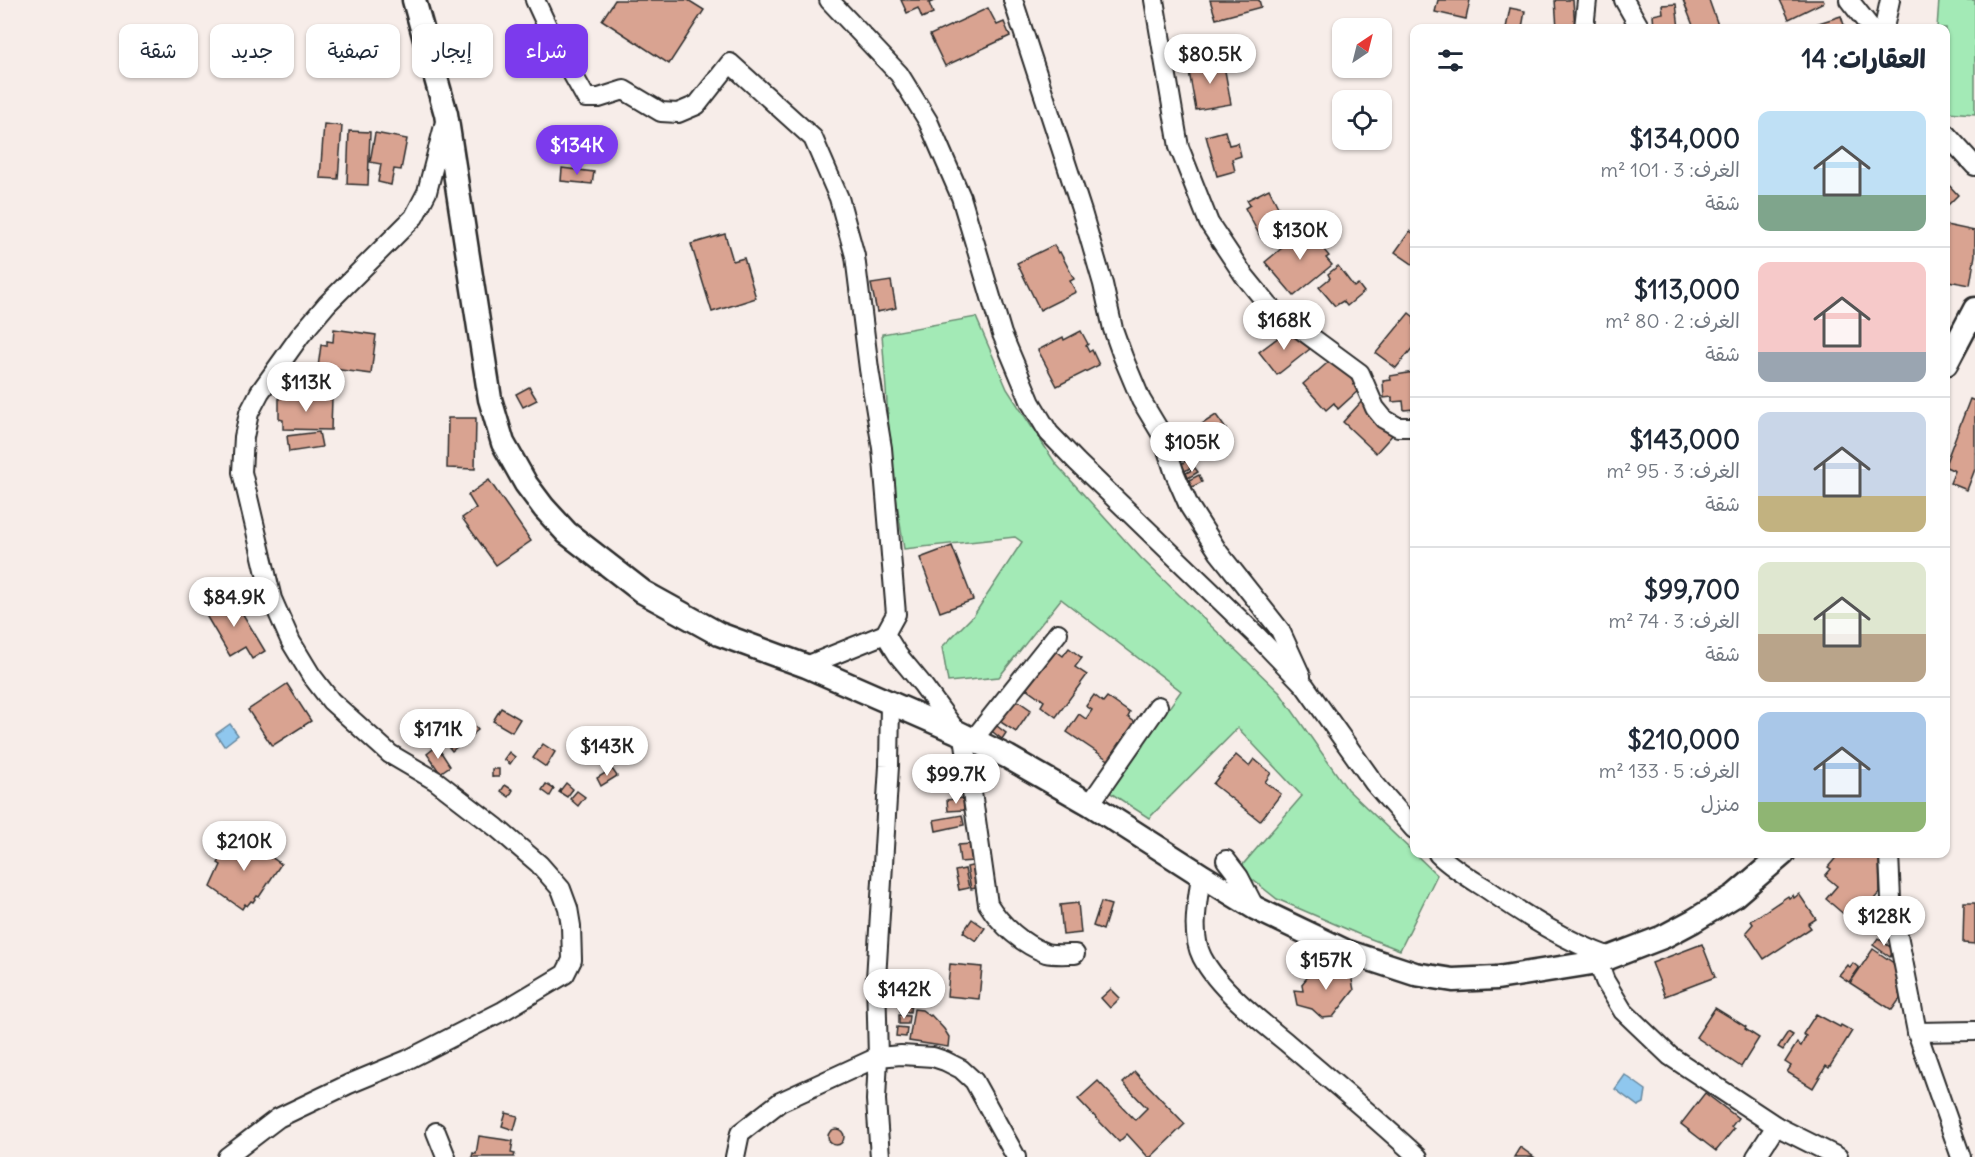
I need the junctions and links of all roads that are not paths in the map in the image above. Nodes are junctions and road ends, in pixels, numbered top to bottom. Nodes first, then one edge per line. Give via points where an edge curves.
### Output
1 (414, 0) edge
2 (536, 0) edge
3 (829, 0) edge
4 (1013, 0) edge
5 (1154, 0) edge
6 (1587, 0) edge
7 (1624, 0) edge
8 (1849, 0) edge
9 (1890, 0) edge
10 (1584, 24) edge
11 (1638, 24) edge
12 (1868, 24) edge
13 (1885, 24) edge
14 (447, 114) junction
15 (1950, 138) edge
16 (1975, 166) edge
17 (1975, 309) edge
18 (1950, 356) edge
19 (1410, 427) edge
20 (1058, 633) dead end
21 (885, 634) junction
22 (806, 666) junction
23 (1305, 686) junction
24 (890, 703) junction
25 (1158, 706) dead end
26 (964, 737) junction
27 (1090, 804) junction
28 (1410, 824) edge
29 (1443, 858) edge
30 (1778, 858) edge
31 (1889, 858) edge
32 (1226, 860) dead end
33 (1201, 875) junction
34 (1255, 908) junction
35 (1075, 954) dead end
36 (1604, 960) junction
37 (1975, 1031) edge
38 (1917, 1032) junction
39 (878, 1057) junction
40 (1776, 1126) junction
41 (436, 1132) dead end
42 (227, 1157) edge
43 (446, 1157) edge
44 (735, 1157) edge
45 (879, 1157) edge
46 (1016, 1157) edge
47 (1418, 1157) edge
48 (1756, 1157) edge
49 (1838, 1157) edge
50 (1961, 1157) edge

1 - 14 street
2 - 21 street via 586,98 624,90 661,112 678,113 697,105 730,63 813,138 839,198 855,256 882,448 896,614
3 - 23 street via 899,74 928,121 961,197 1002,334 1031,403 1049,433
4 - 23 street via 1082,212 1113,328 1141,400 1162,435 1189,506 1219,553 1280,630
5 - 19 street via 1179,147 1209,223 1269,306 1360,373 1384,419 1398,427
6 - 10 street
7 - 11 street
8 - 12 street
9 - 13 street
14 - 22 street via 490,399 503,443 526,484 567,533 643,592 720,634
14 - 42 street via 427,192 414,217 327,304 260,392 249,413 242,472 272,599 311,675 331,701 390,754 436,781 539,864 561,889 568,908 572,960 565,974 503,1011 416,1056 279,1118
15 - 16 street
17 - 18 street
20 - 26 street
21 - 22 street
21 - 26 street
22 - 24 street
23 - 28 street via 1374,783
24 - 26 street
24 - 39 street via 890,766 876,979
25 - 27 street
26 - 27 street
26 - 35 street via 988,904 996,918 1029,944 1048,953
27 - 33 street
29 - 36 street via 1532,920
30 - 36 street via 1734,896 1693,921
31 - 38 street via 1891,899
32 - 34 street
33 - 34 street
33 - 47 street via 1196,934 1202,957 1219,981
34 - 36 street via 1345,951 1415,974 1453,980 1497,978
36 - 40 street via 1605,981 1623,1011 1670,1056
37 - 38 street
38 - 50 street
39 - 44 street via 780,1102 740,1134
39 - 45 street
39 - 46 street via 933,1057 961,1069 974,1081
40 - 48 street
40 - 49 street
41 - 43 street

